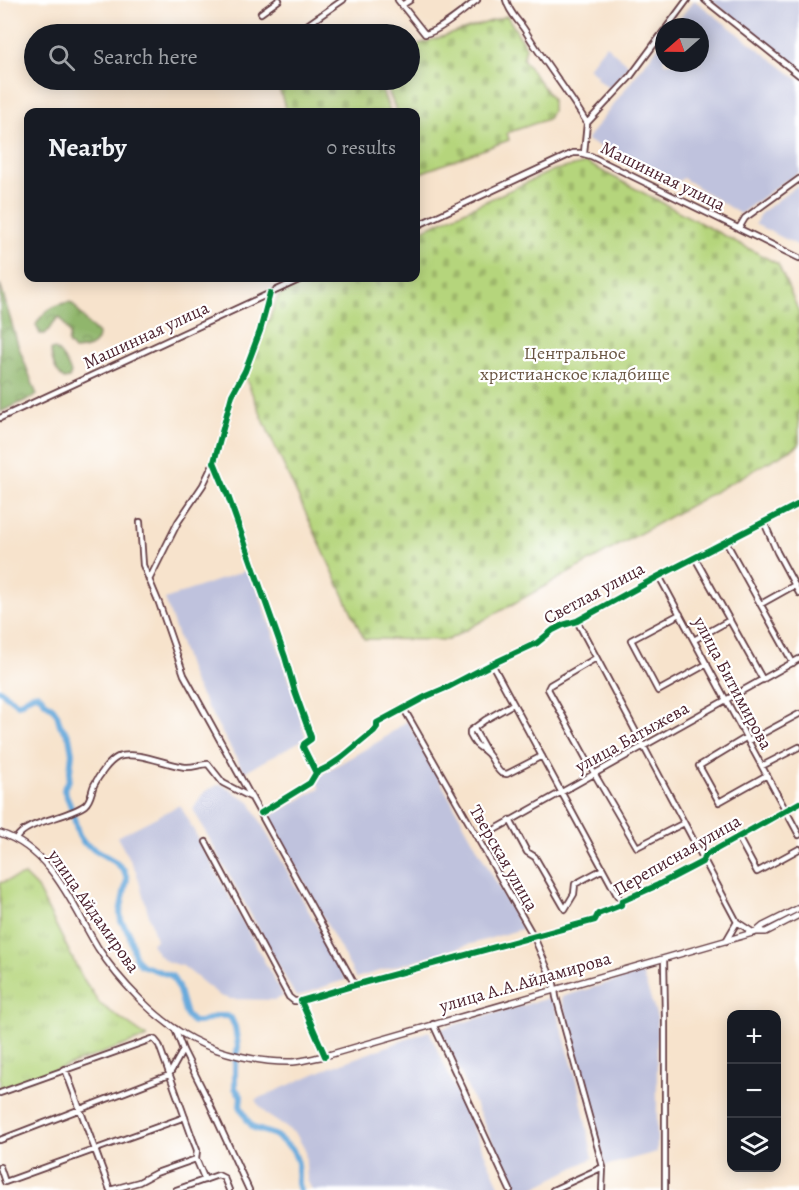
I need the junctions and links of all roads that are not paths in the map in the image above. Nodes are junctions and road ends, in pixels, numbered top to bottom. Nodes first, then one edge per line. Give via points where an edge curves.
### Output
1 (279, 0) edge
2 (343, 0) edge
3 (398, 0) edge
4 (410, 0) edge
5 (477, 0) edge
6 (506, 0) edge
7 (687, 0) edge
8 (705, 0) edge
9 (402, 5) junction
10 (261, 13) dead end
11 (674, 18) edge
12 (308, 24) edge
13 (417, 24) edge
14 (420, 28) edge
15 (655, 44) edge
16 (799, 75) edge
17 (586, 123) junction
18 (584, 153) junction
19 (799, 179) edge
20 (420, 223) edge
21 (739, 228) junction
22 (799, 258) edge
23 (294, 282) edge
24 (270, 293) junction
25 (0, 418) edge
26 (214, 462) junction
27 (799, 504) edge
28 (140, 522) dead end
29 (764, 522) junction
30 (726, 542) junction
31 (695, 558) junction
32 (659, 576) junction
33 (149, 580) junction
34 (795, 585) junction
35 (799, 593) edge
36 (761, 604) junction
37 (680, 614) junction
38 (730, 620) junction
39 (576, 621) junction
40 (694, 640) junction
41 (596, 658) junction
42 (799, 659) edge
43 (793, 663) junction
44 (492, 664) junction
45 (707, 664) junction
46 (763, 680) junction
47 (726, 700) junction
48 (513, 704) junction
49 (404, 709) junction
50 (799, 714) edge
51 (748, 739) junction
52 (642, 747) junction
53 (799, 747) edge
54 (542, 756) junction
55 (762, 766) junction
56 (316, 773) junction
57 (594, 773) junction
58 (767, 775) junction
59 (560, 792) junction
60 (252, 798) junction
61 (799, 803) edge
62 (786, 810) junction
63 (261, 813) junction
64 (510, 820) junction
65 (684, 823) junction
66 (0, 833) edge
67 (799, 834) edge
68 (738, 837) junction
69 (16, 839) junction
70 (478, 839) junction
71 (206, 842) dead end
72 (799, 849) edge
73 (704, 859) junction
74 (603, 870) junction
75 (622, 902) junction
76 (799, 908) edge
77 (799, 915) edge
78 (737, 922) junction
79 (764, 929) junction
80 (755, 932) junction
81 (534, 937) junction
82 (726, 941) junction
83 (664, 959) junction
84 (355, 985) junction
85 (555, 989) junction
86 (301, 1001) junction
87 (433, 1024) junction
88 (175, 1029) junction
89 (183, 1050) junction
90 (325, 1056) junction
91 (254, 1059) joint
92 (65, 1069) junction
93 (169, 1075) junction
94 (0, 1093) edge
95 (80, 1109) junction
96 (185, 1117) junction
97 (0, 1140) edge
98 (95, 1149) junction
99 (196, 1159) junction
100 (0, 1167) edge
101 (603, 1167) junction
102 (205, 1180) junction
103 (5, 1182) junction
104 (9, 1190) edge
105 (176, 1190) edge
106 (229, 1190) edge
107 (249, 1190) edge
108 (510, 1190) edge
109 (553, 1190) edge
110 (602, 1190) edge
111 (665, 1190) edge

1 - 10 street
2 - 12 street
3 - 9 street
4 - 9 street
5 - 14 street via 429,33
6 - 17 street
7 - 11 street
8 - 16 street
9 - 13 street
15 - 17 street
17 - 18 street
18 - 20 street, Машинная улица via 573,153
18 - 21 street, Машинная улица
19 - 21 street via 745,218
21 - 22 street, Машинная улица
23 - 24 street, Машинная улица
24 - 25 street, Машинная улица
24 - 26 street via 246,371 232,395
26 - 33 street
26 - 56 street via 285,657 311,738 303,747
27 - 29 street, Светлая улица
28 - 33 street via 143,565
29 - 30 street, Светлая улица
29 - 34 street
30 - 31 street, Светлая улица
30 - 36 street
31 - 32 street, Светлая улица
31 - 38 street
32 - 37 street, улица Битимирова
32 - 39 street, Светлая улица
33 - 60 street via 184,675
34 - 35 street
34 - 36 street
36 - 43 street
37 - 40 street, улица Битимирова
37 - 45 street via 631,640 658,691
38 - 40 street
38 - 46 street
39 - 41 street
39 - 44 street, Светлая улица
40 - 45 street, улица Битимирова
41 - 52 street
41 - 57 street via 548,687
42 - 43 street, улица Батыжева
43 - 46 street, улица Батыжева
44 - 48 street
44 - 49 street, Светлая улица
45 - 47 street, улица Битимирова
46 - 47 street, улица Батыжева
47 - 51 street, улица Битимирова
47 - 52 street, улица Батыжева
48 - 54 street
48 - 54 street via 469,734 475,746 488,754 497,770 507,774
49 - 56 street, Светлая улица via 377,723 374,731 340,759
49 - 70 street, Тверская улица
50 - 51 street
51 - 55 street, улица Битимирова
51 - 58 street via 699,766 719,802
52 - 57 street, улица Батыжева
52 - 65 street
53 - 55 street
54 - 59 street
55 - 58 street, улица Битимирова
56 - 63 street, Светлая улица via 310,783
57 - 59 street, улица Батыжева
57 - 65 street via 637,847
58 - 62 street, улица Битимирова
59 - 64 street, улица Батыжева
59 - 74 street
60 - 63 street
60 - 69 street via 224,783 208,764 186,768 139,756 117,757 97,779 89,801 34,825
61 - 62 street, Переписная улица
62 - 67 street, улица Битимирова
62 - 68 street, Переписная улица
63 - 84 street
64 - 70 street, улица Батыжева
64 - 74 street via 565,909 575,884
65 - 73 street
66 - 69 main road, улица Айдамирова
68 - 72 street via 757,872
68 - 73 street, Переписная улица
69 - 88 main road, улица Айдамирова via 32,849 60,882 121,979
70 - 81 street, Тверская улица
71 - 86 street via 289,997
73 - 75 street, Переписная улица
73 - 78 street
74 - 75 street
75 - 81 street, Переписная улица via 598,914 595,920
76 - 79 main road
77 - 79 main road
78 - 80 street
78 - 82 street
79 - 80 main road
80 - 82 main road, улица А.А.Айдамирова
81 - 84 street, Переписная улица
81 - 85 street, Тверская улица
82 - 83 main road, улица А.А.Айдамирова
83 - 85 main road, улица А.А.Айдамирова
83 - 111 street
84 - 86 street, Переписная улица
85 - 87 main road, улица А.А.Айдамирова
85 - 101 street, Тверская улица
86 - 90 street
87 - 90 main road, улица А.А.Айдамирова
87 - 108 street
88 - 89 street
88 - 91 main road, улица Айдамирова via 224,1052
89 - 93 street
89 - 107 street
90 - 91 main road, улица А.А.Айдамирова via 291,1062
92 - 93 street via 152,1039 159,1045
92 - 94 street
92 - 95 street
93 - 95 street
93 - 96 street
95 - 97 street
95 - 98 street
96 - 98 street
96 - 99 street
98 - 99 street via 110,1190
98 - 103 street
99 - 102 street
100 - 103 street
101 - 109 street
101 - 110 street, Тверская улица
102 - 105 street
102 - 106 street via 221,1176
103 - 104 street

